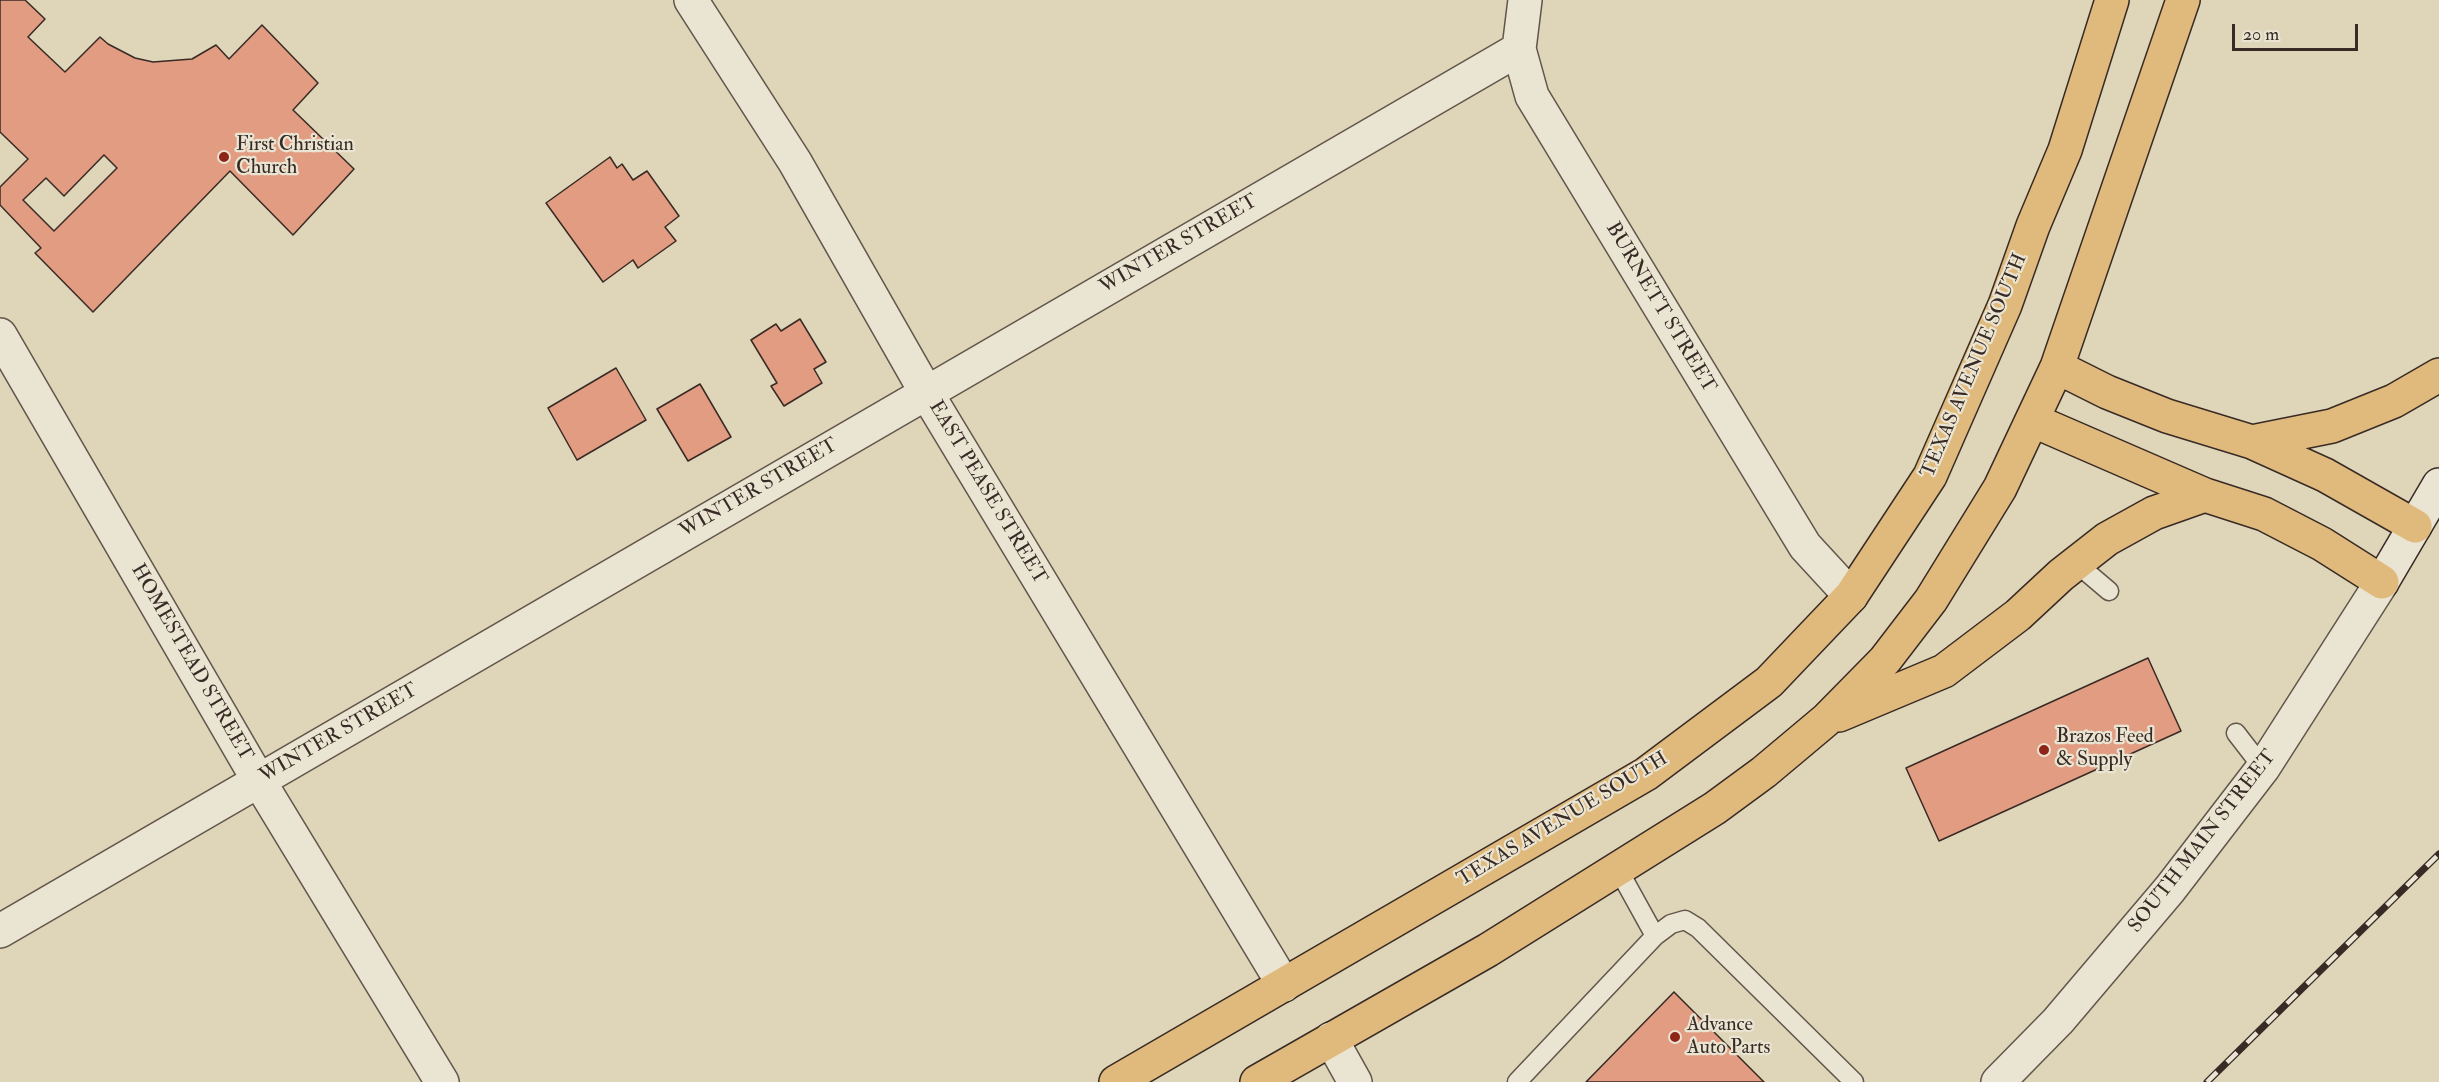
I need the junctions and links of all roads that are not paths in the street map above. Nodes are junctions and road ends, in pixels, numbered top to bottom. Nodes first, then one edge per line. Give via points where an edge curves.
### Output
1 (691, 0) edge
2 (1525, 0) edge
3 (2112, 0) edge
4 (2183, 0) edge
5 (1519, 49) junction
6 (0, 335) edge
7 (2056, 367) junction
8 (2439, 375) edge
9 (926, 392) junction
10 (2032, 420) junction
11 (2252, 441) junction
12 (2439, 485) edge
13 (2205, 495) junction
14 (2415, 526) junction
15 (2076, 562) junction
16 (2382, 582) junction
17 (2109, 591) dead end
18 (1851, 596) junction
19 (1826, 720) junction
20 (2236, 733) dead end
21 (2263, 768) junction
22 (259, 781) junction
23 (1618, 870) junction
24 (0, 931) edge
25 (1655, 936) junction
26 (1284, 985) junction
27 (1331, 1039) junction
28 (442, 1082) edge
29 (1116, 1082) edge
30 (1257, 1082) edge
31 (1354, 1082) edge
32 (1517, 1082) edge
33 (1854, 1082) edge
34 (1998, 1082) edge

1 - 9 street, EAST PEASE STREET via 795,162
2 - 5 street, BURNETT STREET
3 - 18 main road, TEXAS AVENUE SOUTH via 2065,150 2005,305 1930,476
4 - 7 main road
5 - 9 street, WINTER STREET
5 - 18 street, BURNETT STREET via 1532,96 1774,495 1805,546
6 - 22 street, HOMESTEAD STREET
7 - 10 main road
7 - 11 main road via 2167,416
8 - 11 main road via 2394,400 2332,426
9 - 22 street, WINTER STREET
9 - 26 street, EAST PEASE STREET
10 - 13 main road
10 - 19 main road via 2000,489 1931,600 1885,660
11 - 14 main road via 2325,475
12 - 14 street, SOUTH MAIN STREET
13 - 15 main road via 2154,513
13 - 16 main road via 2264,514
14 - 16 street, SOUTH MAIN STREET
15 - 17 lane
15 - 19 main road via 2018,615 1944,671
16 - 21 street, SOUTH MAIN STREET
18 - 26 main road, TEXAS AVENUE SOUTH via 1769,682 1646,774
19 - 23 main road via 1715,808
20 - 21 lane
21 - 34 street, SOUTH MAIN STREET via 2170,889 2058,1021
22 - 24 street, WINTER STREET
22 - 28 street, HOMESTEAD STREET
23 - 25 lane
23 - 27 main road
25 - 32 lane
25 - 33 lane via 1671,924 1685,920 1698,928
26 - 29 main road, TEXAS AVENUE SOUTH
27 - 30 main road
27 - 31 street

